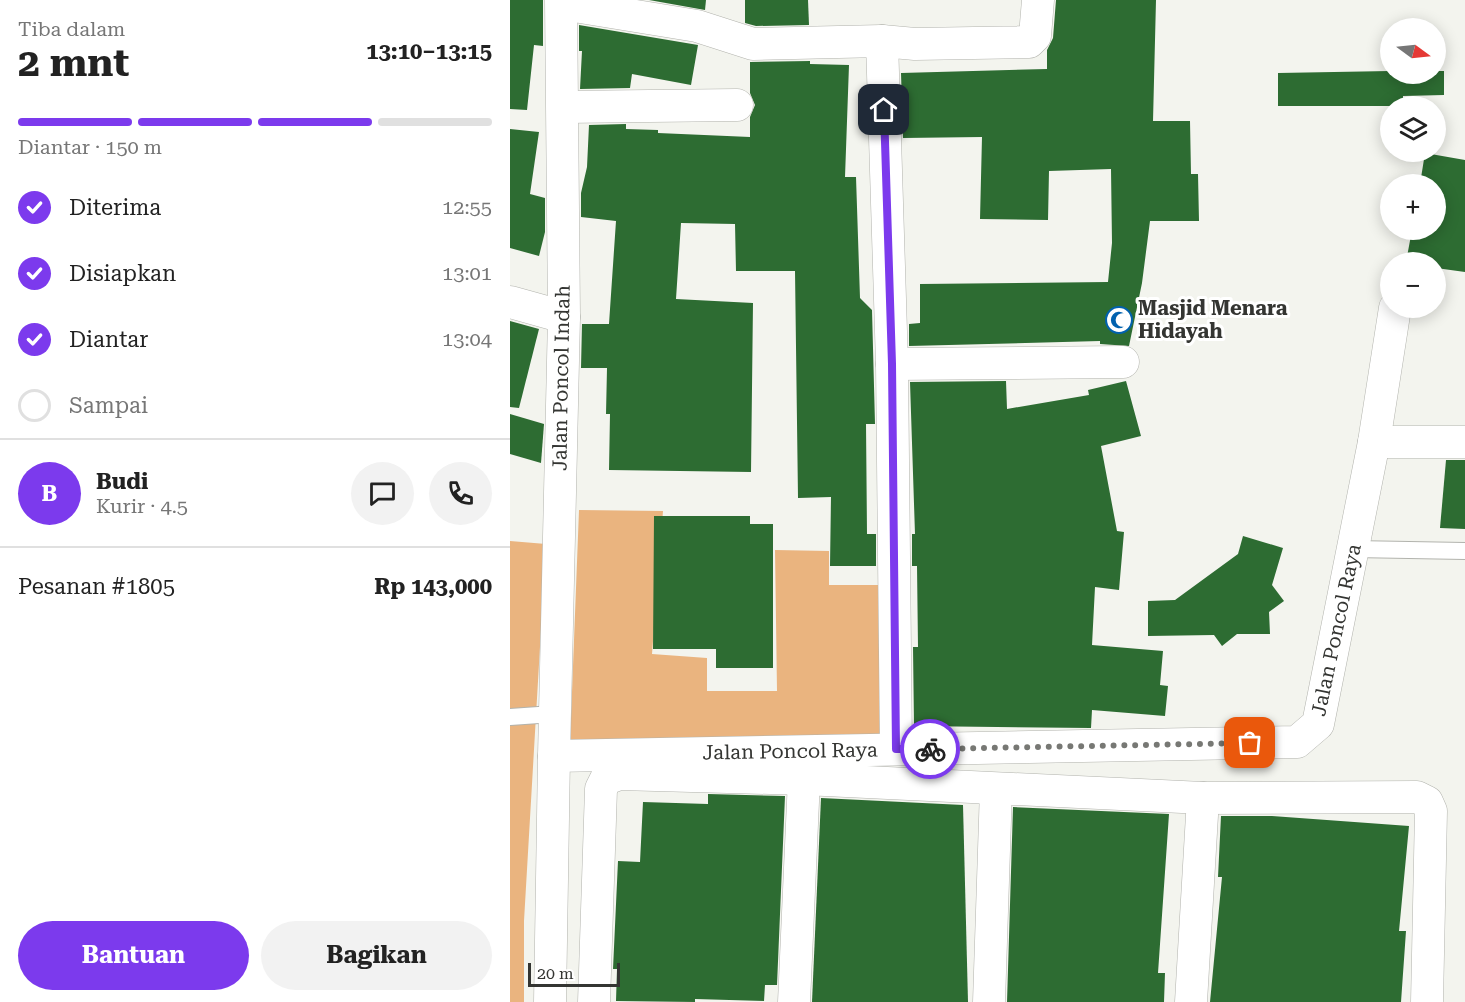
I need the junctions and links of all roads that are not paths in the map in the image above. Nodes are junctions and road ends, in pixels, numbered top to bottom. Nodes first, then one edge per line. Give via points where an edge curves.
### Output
1 (1038, 0) edge
2 (562, 2) edge
3 (882, 41) junction
4 (737, 105) dead end
5 (563, 107) junction
6 (510, 302) edge
7 (564, 318) junction
8 (1393, 318) edge
9 (1123, 362) dead end
10 (892, 364) junction
11 (1374, 442) junction
12 (1465, 442) edge
13 (1353, 549) junction
14 (1465, 551) edge
15 (553, 714) junction
16 (510, 717) edge
17 (896, 749) junction
18 (554, 756) junction
19 (804, 779) junction
20 (996, 789) junction
21 (1203, 798) junction
22 (550, 1002) edge
23 (594, 1002) edge
24 (794, 1002) edge
25 (989, 1002) edge
26 (1191, 1002) edge
27 (1427, 1002) edge

1 - 3 street via 1035,36 1029,42
2 - 3 street via 697,26 753,44
2 - 5 street, Jalan Poncol Indah
3 - 10 street
4 - 5 street
5 - 7 street, Jalan Poncol Indah
6 - 7 street
7 - 15 street, Jalan Poncol Indah
8 - 11 street, Jalan Poncol Raya
9 - 10 street
10 - 17 street
11 - 12 street
11 - 13 street, Jalan Poncol Raya
13 - 14 lane
13 - 17 street, Jalan Poncol Raya via 1318,724 1297,742
15 - 16 lane
15 - 18 street, Jalan Poncol Indah
17 - 18 street, Jalan Poncol Raya
18 - 22 street
19 - 20 street
19 - 23 street via 619,774 606,779 601,789
19 - 24 street
20 - 21 street
20 - 25 street
21 - 26 street
21 - 27 street via 1417,797 1427,802 1431,811

